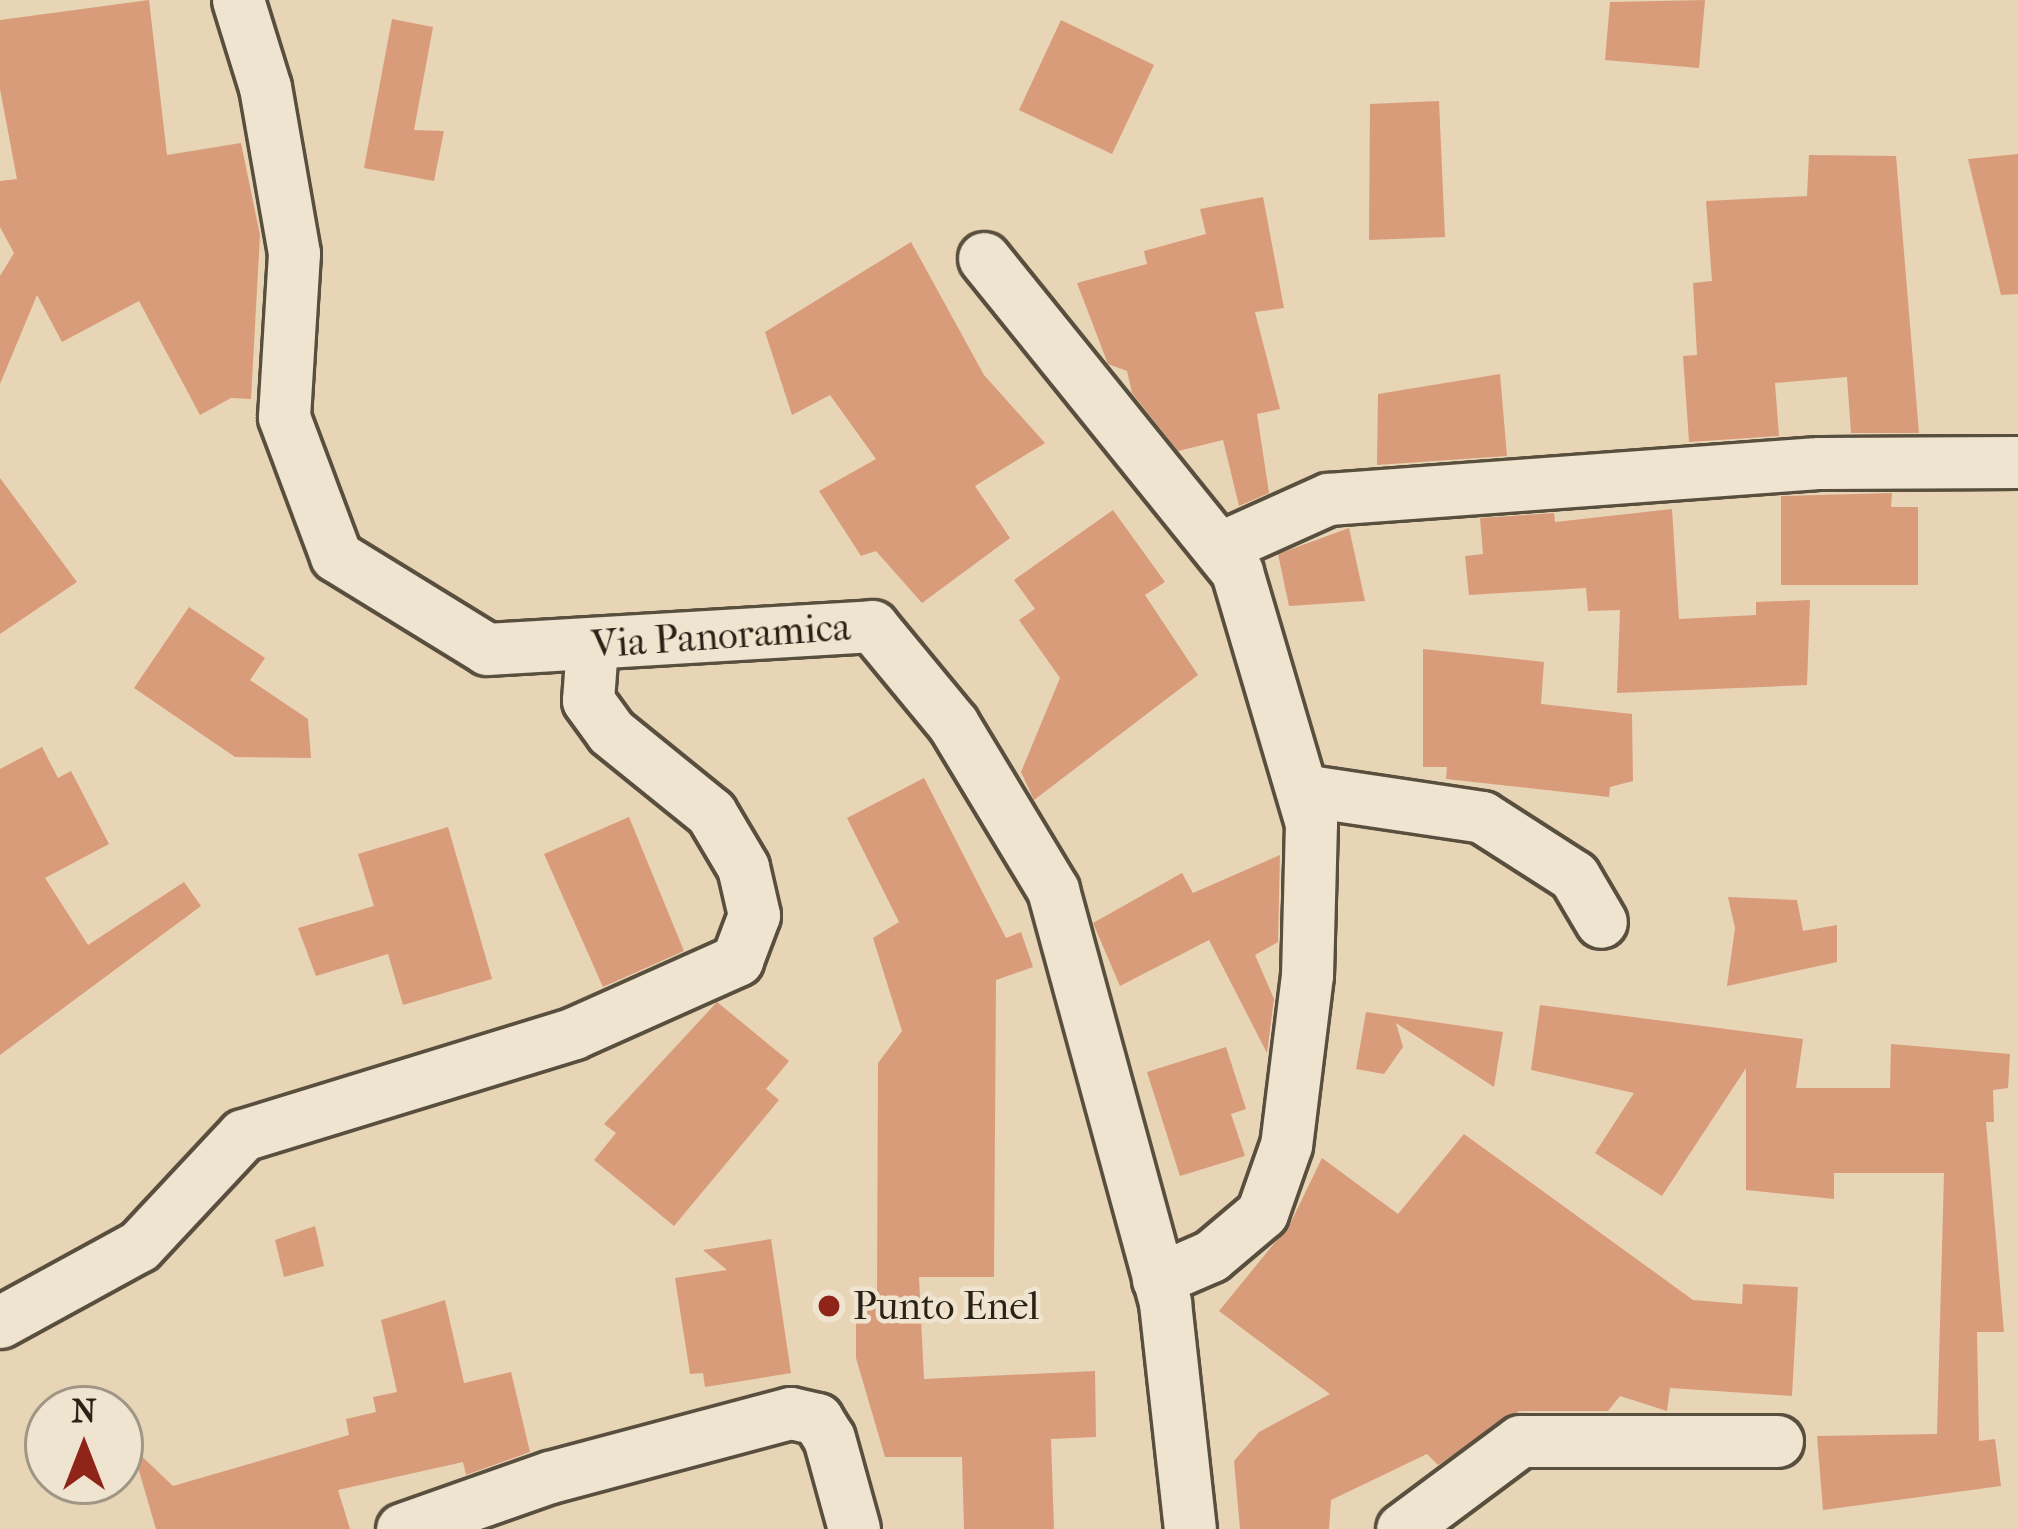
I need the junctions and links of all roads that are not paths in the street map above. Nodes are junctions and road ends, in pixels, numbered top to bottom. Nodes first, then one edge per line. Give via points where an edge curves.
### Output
1 (238, 0) edge
2 (984, 258) dead end
3 (2018, 462) edge
4 (1219, 548) junction
5 (592, 645) junction
6 (1301, 790) junction
7 (1601, 922) dead end
8 (1292, 1095) junction
9 (1321, 1149) dead end
10 (1211, 1256) junction
11 (1158, 1279) junction
12 (0, 1322) edge
13 (1170, 1346) junction
14 (1777, 1442) dead end
15 (851, 1528) edge
16 (402, 1529) edge
17 (1190, 1529) edge
18 (1402, 1529) edge

1 - 5 street, Via Panoramica via 265,87 294,253 284,417 337,556 487,649
2 - 4 street
3 - 4 street via 1820,464 1328,499
4 - 6 street via 1237,572
5 - 11 street, Via Panoramica via 872,626 953,724 1053,890
5 - 12 street via 588,700 650,768 711,813 742,867 754,915 737,960 574,1033 243,1135 139,1246
6 - 7 street via 1482,817 1574,876
6 - 8 street via 1311,823 1307,975
8 - 9 street
8 - 10 street via 1262,1213
10 - 11 street
10 - 13 street
11 - 13 street, Via Panoramica
13 - 17 street, Via Panoramica
14 - 18 street via 1520,1442
15 - 16 street via 829,1438 817,1418 790,1413 550,1477

